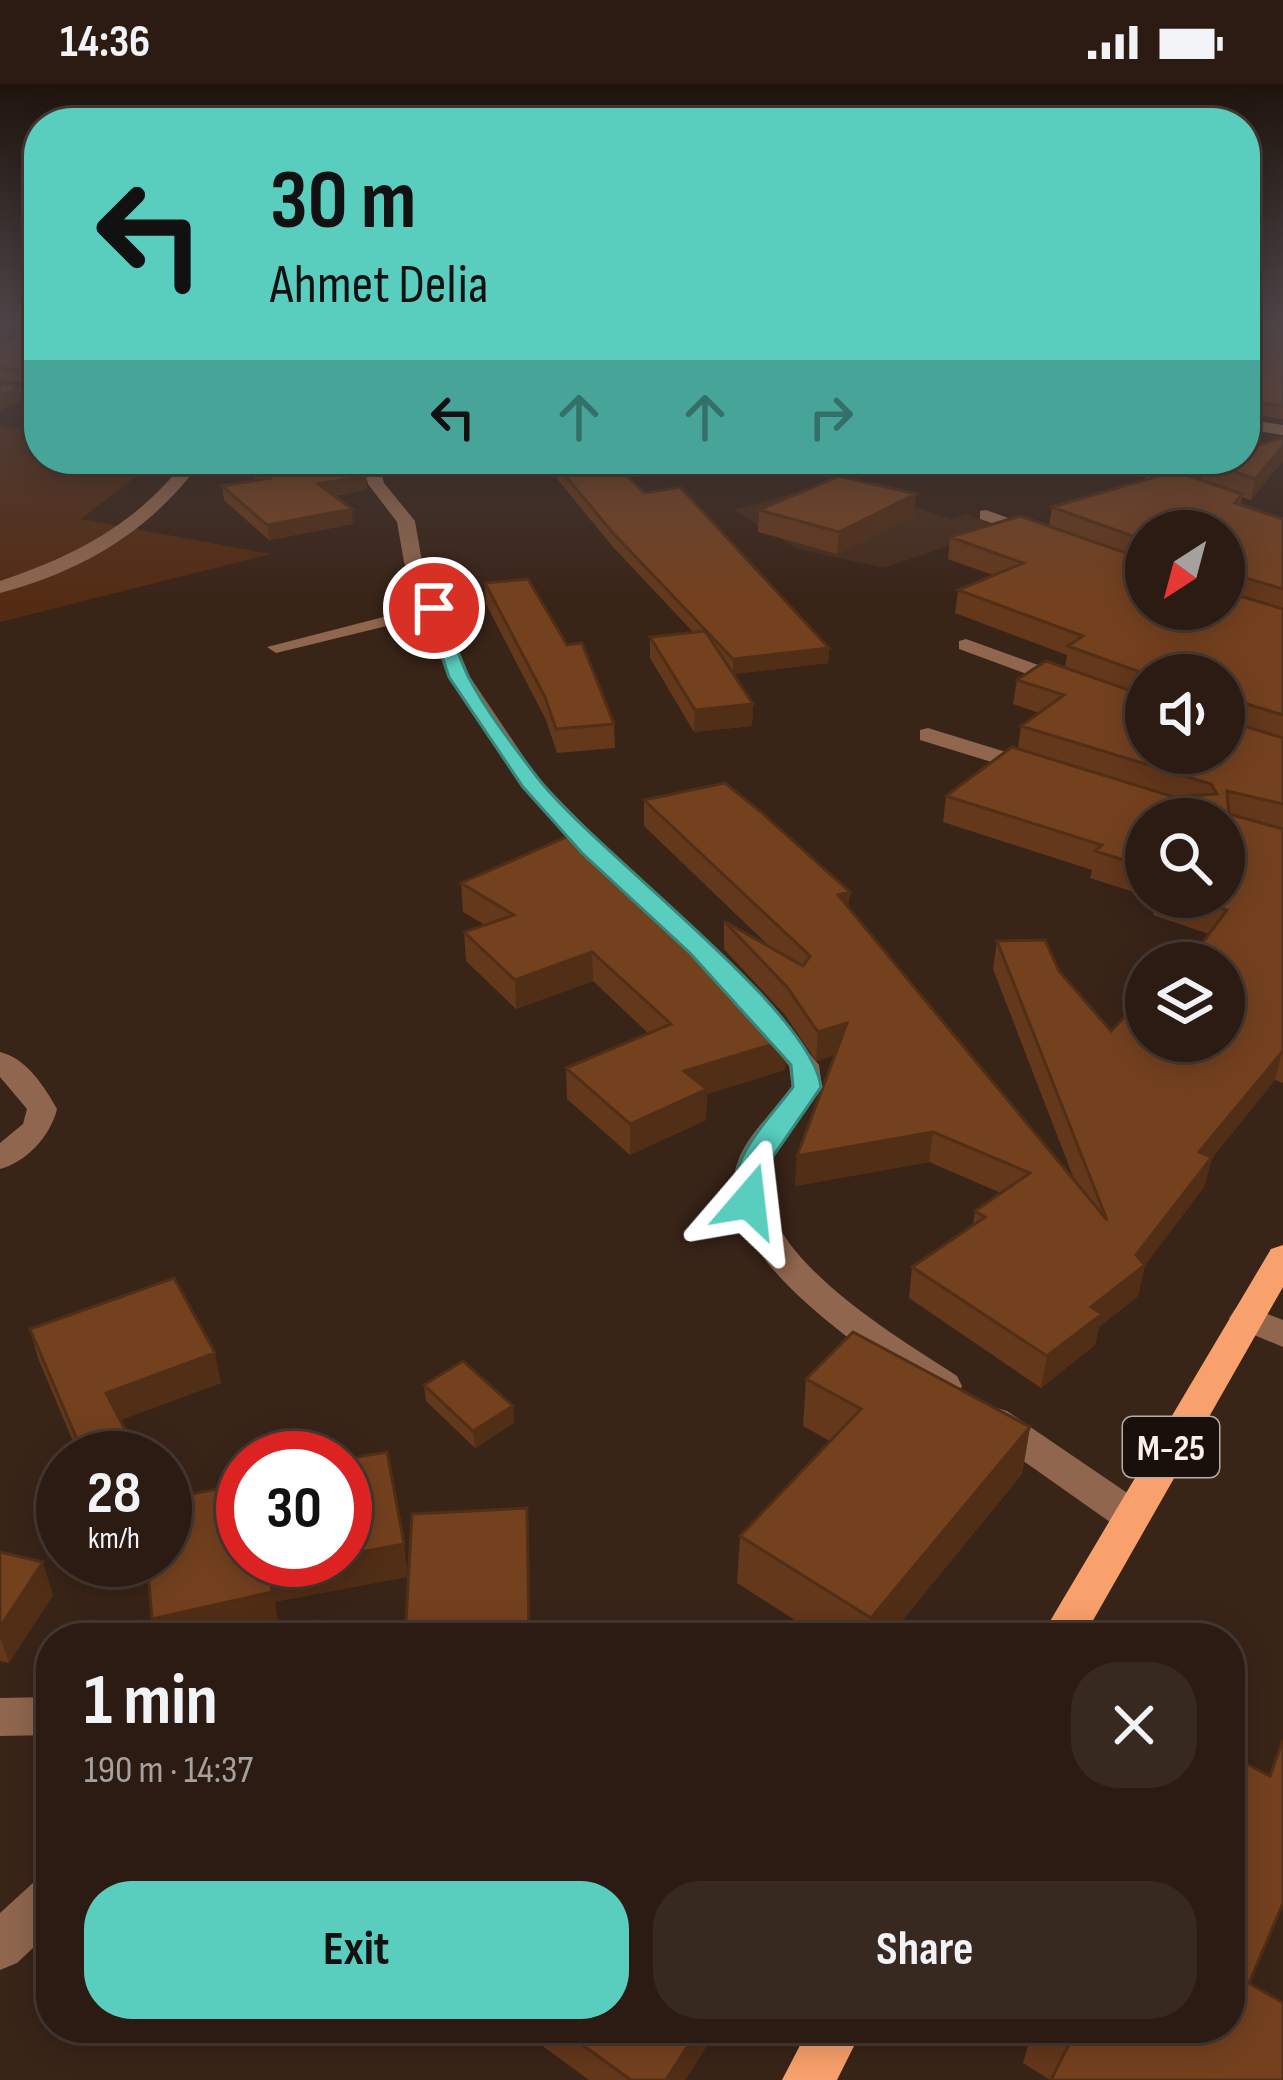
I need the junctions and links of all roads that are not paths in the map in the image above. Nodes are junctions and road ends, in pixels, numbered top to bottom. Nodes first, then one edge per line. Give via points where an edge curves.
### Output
1 (184, 474) edge
2 (373, 474) edge
3 (1149, 474) edge
4 (1218, 498) edge
5 (986, 515) dead end
6 (1061, 543) edge
7 (0, 587) edge
8 (434, 608) junction
9 (966, 645) dead end
10 (276, 647) dead end
11 (1125, 704) edge
12 (928, 735) dead end
13 (1061, 777) edge
14 (637, 891) edge
15 (742, 993) edge
16 (0, 1060) edge
17 (0, 1159) edge
18 (1283, 1257) edge
19 (1247, 1318) junction
20 (1283, 1334) edge
21 (1131, 1516) junction
22 (1070, 1623) edge
23 (36, 1717) edge
24 (0, 1718) edge
25 (36, 1912) edge
26 (0, 1946) edge
27 (829, 2043) edge
28 (808, 2080) edge

1 - 7 street via 160,507 120,537
2 - 8 street via 406,521
3 - 4 street
5 - 6 street
8 - 10 lane
8 - 14 street via 487,724 530,783
9 - 11 street
12 - 13 street
15 - 21 street via 795,1051 807,1087 752,1164 749,1201 771,1242 810,1287
16 - 17 street via 42,1109 38,1128
18 - 19 main road, M-25
19 - 20 street
19 - 21 main road, M-25
21 - 22 main road, M-25
23 - 24 street
25 - 26 street
27 - 28 main road

